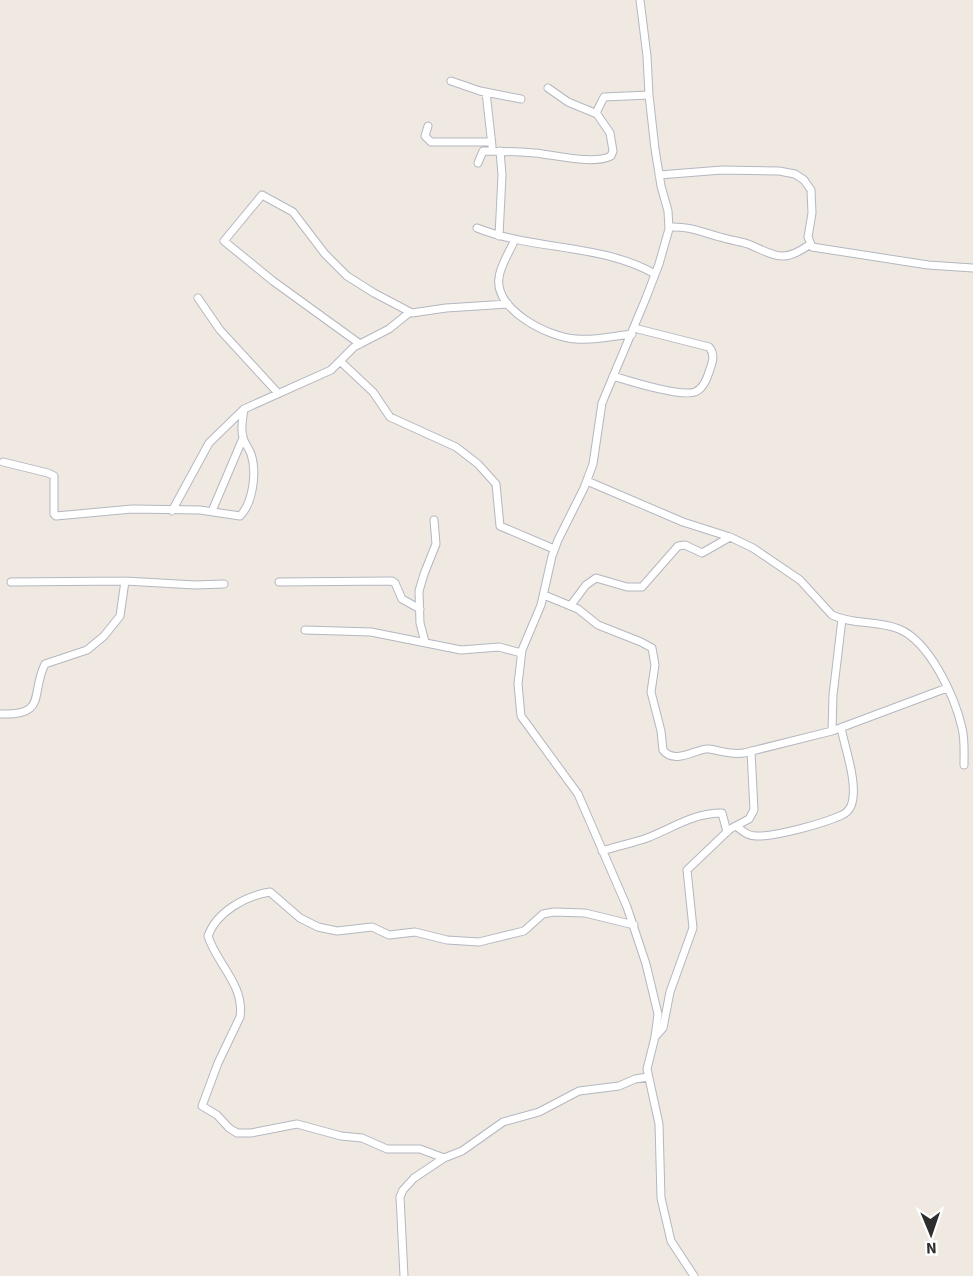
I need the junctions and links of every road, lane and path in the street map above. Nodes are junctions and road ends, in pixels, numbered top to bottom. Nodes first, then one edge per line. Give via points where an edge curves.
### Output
1 (640, 0) edge
2 (451, 81) dead end
3 (548, 88) dead end
4 (486, 92) junction
5 (649, 95) junction
6 (521, 99) dead end
7 (596, 113) junction
8 (428, 126) dead end
9 (491, 142) junction
10 (496, 151) junction
11 (478, 163) dead end
12 (659, 175) junction
13 (669, 227) junction
14 (477, 228) dead end
15 (499, 236) junction
16 (515, 239) junction
17 (810, 245) junction
18 (973, 268) edge
19 (655, 274) junction
20 (198, 298) dead end
21 (508, 304) junction
22 (410, 312) junction
23 (633, 331) junction
24 (360, 344) junction
25 (340, 361) junction
26 (613, 376) junction
27 (277, 392) junction
28 (244, 409) junction
29 (243, 438) junction
30 (3, 462) dead end
31 (587, 481) junction
32 (172, 511) junction
33 (212, 511) junction
34 (434, 520) dead end
35 (730, 537) junction
36 (555, 549) junction
37 (125, 581) junction
38 (11, 582) dead end
39 (279, 582) dead end
40 (224, 584) dead end
41 (544, 595) junction
42 (571, 605) junction
43 (420, 609) junction
44 (842, 620) junction
45 (305, 630) dead end
46 (425, 642) junction
47 (521, 653) junction
48 (947, 688) junction
49 (0, 714) edge
50 (841, 728) junction
51 (832, 730) junction
52 (752, 751) junction
53 (964, 765) dead end
54 (736, 826) junction
55 (727, 832) junction
56 (602, 851) junction
57 (634, 925) junction
58 (655, 1037) junction
59 (648, 1077) junction
60 (444, 1158) junction
61 (404, 1276) edge
62 (694, 1276) edge

1 - 5 street
2 - 4 street
3 - 7 street via 570,103
4 - 6 street
4 - 9 street
5 - 7 street via 604,97
5 - 12 street
7 - 10 street via 610,133 613,151 609,158
8 - 9 street via 425,136 431,142
9 - 10 street
10 - 11 street via 481,152
10 - 15 street via 502,175
12 - 13 street
12 - 17 street via 722,170 795,174 811,190
13 - 17 street via 691,228 748,244 773,256 791,255
13 - 19 street
14 - 15 street
15 - 16 street
16 - 19 street via 618,257
16 - 21 street via 499,277
17 - 18 street via 909,263
19 - 23 street
20 - 27 street via 220,330
21 - 22 street
21 - 23 street via 540,329 566,338 587,340
22 - 24 street
22 - 24 street via 347,276 293,212 262,195 224,241
23 - 26 street
23 - 26 street via 709,347 713,353 707,378 700,389 692,392
24 - 25 street
25 - 27 street via 331,370
25 - 36 street via 371,389 390,417 456,447 478,464 496,484 500,526
26 - 31 street via 602,403
27 - 28 street
28 - 29 street
28 - 32 street via 209,443
29 - 33 street
29 - 33 street via 254,466 245,511 238,517
30 - 32 street via 54,476 56,516 122,509
31 - 35 street via 683,522
31 - 36 street
32 - 33 street
34 - 43 street via 436,542 421,584
35 - 42 street via 704,553 678,546 638,588 596,578
35 - 44 street via 789,571 832,615
36 - 41 street
37 - 38 street
37 - 40 street
37 - 49 street via 120,616 104,636 87,650 45,664 37,699 28,711
39 - 43 street via 391,581 402,599
41 - 42 street
41 - 47 street
42 - 52 street via 598,625 652,649 651,692 665,753 685,756 705,749 730,754
43 - 46 street
44 - 48 street via 872,622 908,633 941,674
44 - 51 street
45 - 46 street via 371,632
46 - 47 street via 466,651 502,647
47 - 56 street via 521,716 578,794
48 - 50 street
48 - 53 street via 962,728
50 - 51 street
50 - 54 street via 854,791 849,811 766,836 747,835
51 - 52 street
52 - 54 street via 754,810 749,819
54 - 55 street
55 - 56 street via 722,813 705,814 645,839
55 - 58 street via 687,870 693,928 670,992 663,1028
56 - 57 street
57 - 58 street via 656,1002
57 - 60 street via 585,913 554,912 543,914 524,932 479,942 447,940 416,932 389,935 372,927 337,931 300,918 270,892 239,903 210,930 211,945 236,988 241,1013 202,1106 237,1133 297,1124 364,1138 387,1149 420,1149
58 - 59 street via 647,1063
59 - 60 street via 576,1092 540,1112 503,1122 462,1151
59 - 62 street via 659,1124 661,1198 667,1226 673,1245
60 - 61 street via 414,1178 401,1193

